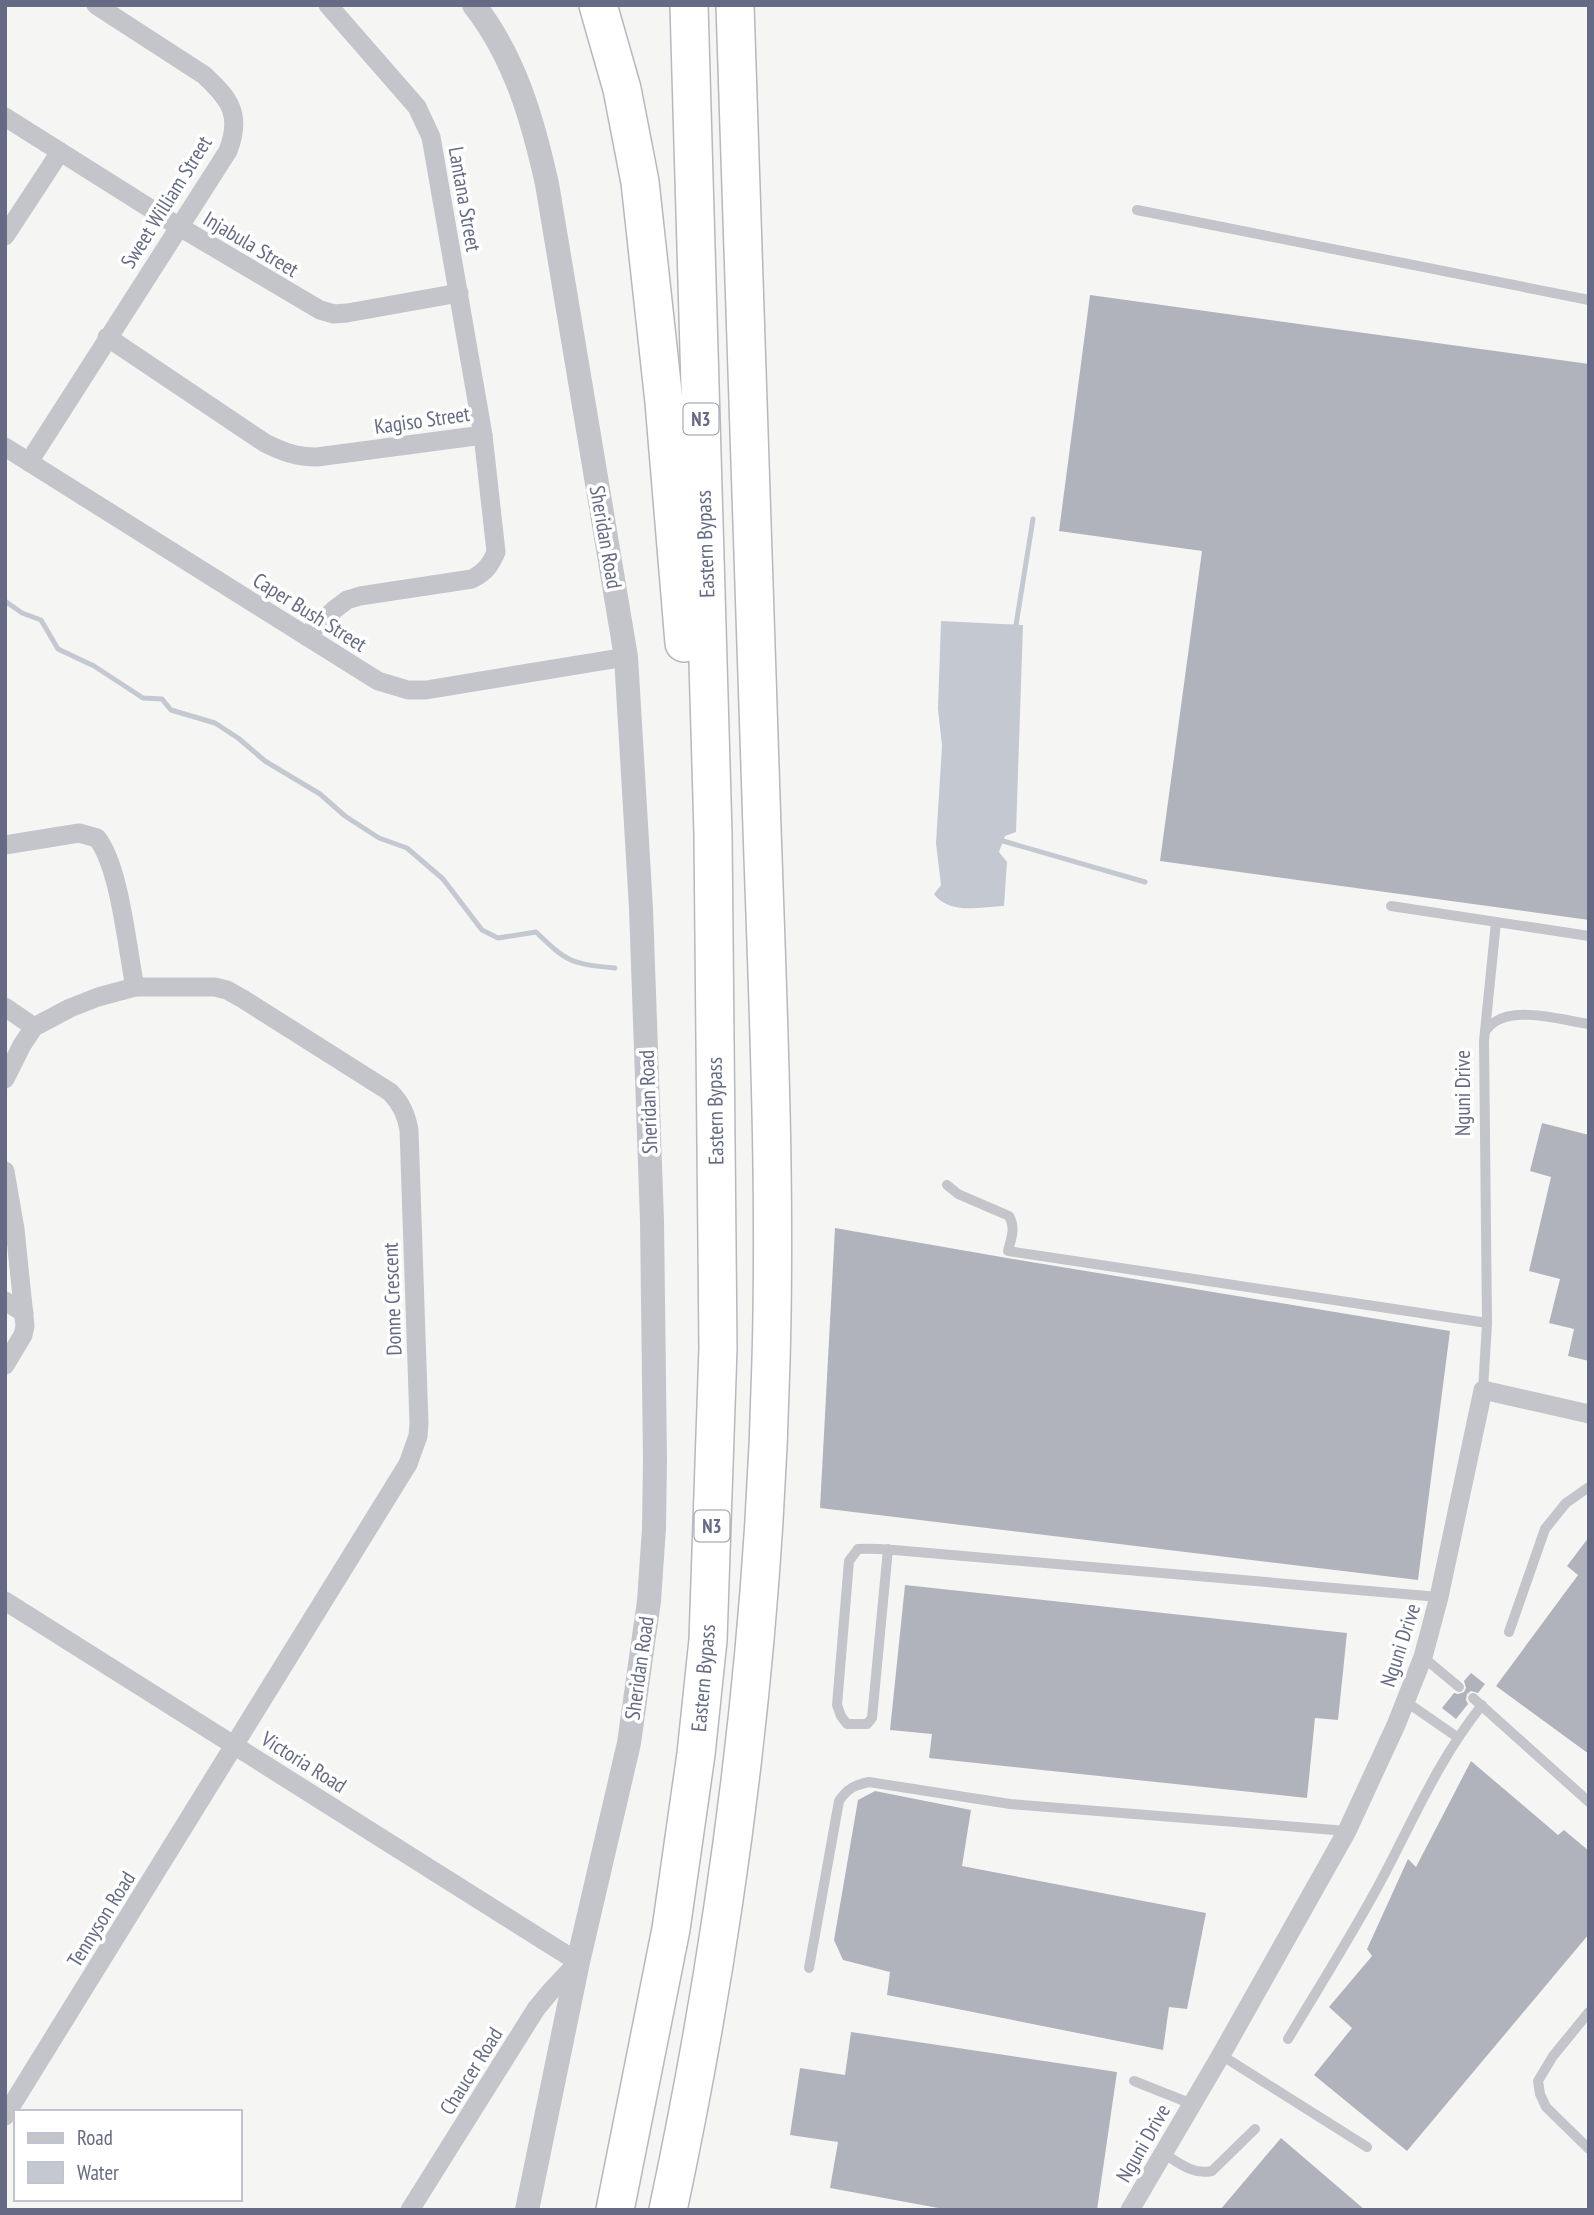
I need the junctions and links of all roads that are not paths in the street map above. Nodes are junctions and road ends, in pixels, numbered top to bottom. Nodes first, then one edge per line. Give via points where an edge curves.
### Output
1 (96, 5) edge
2 (328, 5) edge
3 (474, 5) edge
4 (598, 5) edge
5 (690, 5) edge
6 (734, 5) edge
7 (5, 117) edge
8 (60, 152) junction
9 (1137, 210) dead end
10 (178, 226) junction
11 (5, 236) edge
12 (459, 293) junction
13 (1589, 300) edge
14 (107, 337) junction
15 (483, 435) junction
16 (5, 447) edge
17 (29, 462) junction
18 (306, 636) junction
19 (626, 657) junction
20 (713, 834) junction
21 (5, 845) edge
22 (1391, 906) dead end
23 (1496, 922) junction
24 (1589, 936) edge
25 (135, 987) junction
26 (5, 1007) edge
27 (1589, 1024) edge
28 (34, 1027) junction
29 (1486, 1029) junction
30 (5, 1079) edge
31 (5, 1171) edge
32 (947, 1185) dead end
33 (5, 1301) edge
34 (24, 1313) junction
35 (1487, 1323) junction
36 (5, 1365) edge
37 (1483, 1390) junction
38 (1589, 1414) edge
39 (1589, 1487) edge
40 (888, 1549) junction
41 (1439, 1597) junction
42 (5, 1601) edge
43 (1509, 1632) dead end
44 (1423, 1657) junction
45 (1459, 1687) dead end
46 (1405, 1701) junction
47 (1457, 1737) junction
48 (235, 1745) junction
49 (1589, 1802) edge
50 (1347, 1831) junction
51 (578, 1962) junction
52 (809, 1968) dead end
53 (1589, 2012) edge
54 (1288, 2039) dead end
55 (1221, 2055) junction
56 (1133, 2081) dead end
57 (1192, 2104) junction
58 (5, 2116) edge
59 (1255, 2129) dead end
60 (1367, 2147) dead end
61 (1589, 2149) edge
62 (1162, 2153) junction
63 (410, 2210) edge
64 (527, 2210) edge
65 (615, 2210) edge
66 (668, 2210) edge
67 (1130, 2210) edge

1 - 10 street, Sweet William Street via 204,75 229,102 235,123 228,151
2 - 12 street, Lantana Street via 426,123
3 - 19 street, Sheridan Road via 518,82 535,131
4 - 20 highway via 625,101 640,182 694,748
5 - 20 highway, Eastern Bypass / N3
6 - 66 highway, N3 via 770,1078 771,1361 758,1609 741,1758 716,1946
7 - 8 street, Injabula Street
8 - 10 street, Injabula Street
8 - 11 street
9 - 13 lane
10 - 12 street, Injabula Street via 300,299 334,314
10 - 14 street, Sweet William Street
12 - 15 street, Lantana Street
14 - 15 street, Kagiso Street via 265,443 300,457
14 - 17 street, Sweet William Street
15 - 18 street, Kagiso Street via 496,539 496,552 484,573 472,579 347,600
16 - 17 street, Caper Bush Street
17 - 18 street, Caper Bush Street
18 - 19 street, Caper Bush Street via 378,681 408,691
19 - 51 street, Sheridan Road via 641,908 651,1208 654,1528 629,1743
20 - 65 highway, Eastern Bypass / N3 via 718,1348 708,1640 671,1929
21 - 25 street via 79,833 97,838 110,859
22 - 23 lane
23 - 24 lane
23 - 29 lane, Nguni Drive
25 - 28 street, Donne Crescent via 89,1000
25 - 48 street, Donne Crescent via 227,990 390,1092 406,1115 409,1130 418,1436 408,1464
26 - 28 street
27 - 29 lane via 1512,1014
28 - 30 street
29 - 35 lane, Nguni Drive
31 - 34 street
32 - 35 lane via 1009,1216 1013,1232 1008,1251
33 - 34 street
34 - 36 street via 23,1335
35 - 37 lane, Nguni Drive
37 - 38 street
37 - 41 street, Nguni Drive
39 - 43 lane via 1566,1503 1545,1529
40 - 40 lane via 858,1549 849,1561 837,1705 847,1724 867,1724 872,1718
40 - 41 lane
41 - 44 street, Nguni Drive
42 - 48 street, Victoria Road
44 - 45 lane
44 - 46 street, Nguni Drive
46 - 47 lane
46 - 50 street, Nguni Drive
47 - 49 lane via 1477,1702
47 - 54 lane via 1382,1879
48 - 51 street, Victoria Road
48 - 58 street, Tennyson Road
50 - 52 lane via 1010,1804 869,1782 856,1784 839,1801
50 - 55 street, Nguni Drive
51 - 63 street, Chaucer Road via 536,2009
51 - 64 street, Sheridan Road
53 - 61 lane via 1538,2081 1546,2107
55 - 57 street, Nguni Drive
55 - 60 lane
56 - 57 lane
57 - 62 street, Nguni Drive
59 - 62 lane via 1212,2171 1192,2171
62 - 67 street, Nguni Drive

